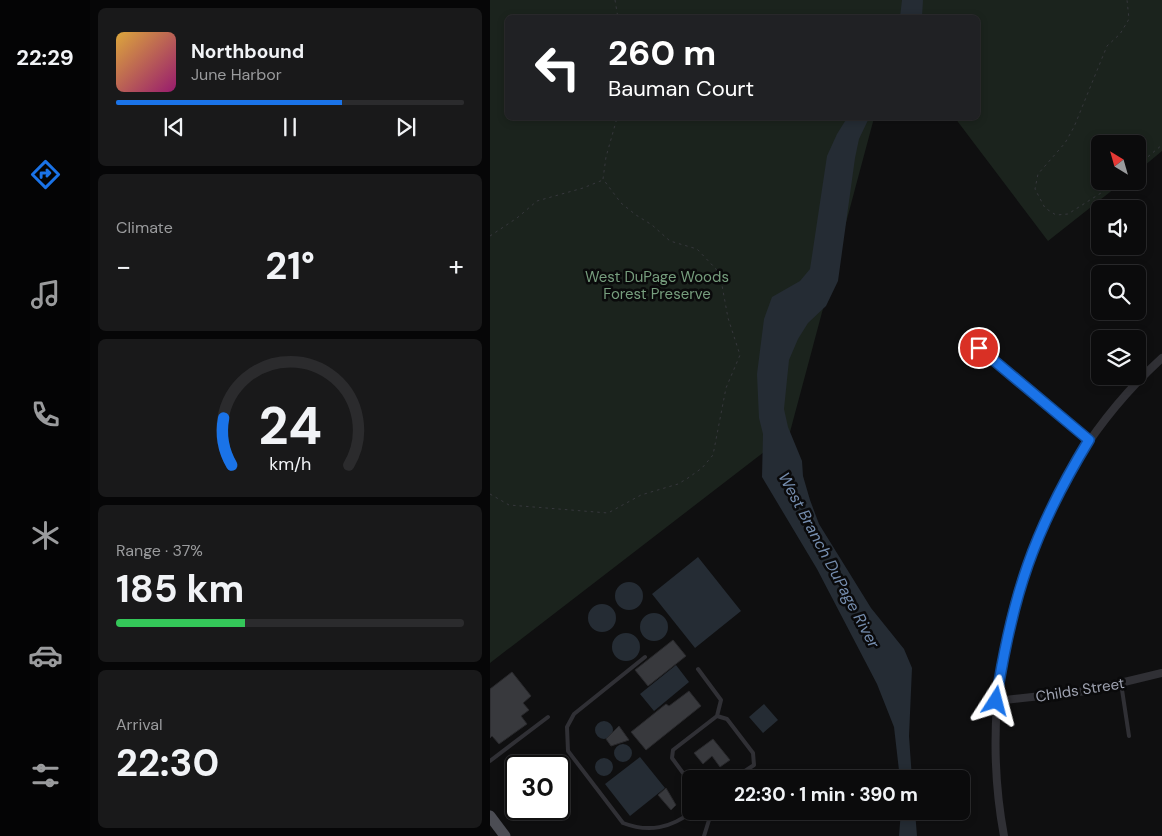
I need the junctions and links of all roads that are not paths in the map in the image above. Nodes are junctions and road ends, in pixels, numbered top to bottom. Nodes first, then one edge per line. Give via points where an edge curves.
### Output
1 (979, 348) dead end
2 (1162, 358) edge
3 (1089, 440) junction
4 (645, 658) dead end
5 (698, 669) dead end
6 (1162, 673) edge
7 (1122, 683) junction
8 (996, 701) junction
9 (717, 716) junction
10 (548, 717) dead end
11 (1129, 736) dead end
12 (490, 761) edge
13 (746, 770) edge
14 (682, 772) edge
15 (490, 816) edge
16 (682, 820) edge
17 (709, 820) edge
18 (505, 836) edge
19 (704, 836) edge
20 (1004, 836) edge

1 - 3 street
2 - 3 street via 1125,394
3 - 8 street via 1051,507 1028,562 1007,635
4 - 16 lane via 574,714 567,727 568,751 623,822 650,829
5 - 9 lane via 721,700
6 - 7 street, Childs Street
7 - 8 street, Childs Street via 1064,694
7 - 11 lane
8 - 20 street via 997,773
9 - 13 lane via 726,719 754,753 754,765
9 - 14 lane via 673,750 672,758
10 - 12 lane
15 - 18 main road
17 - 19 lane

